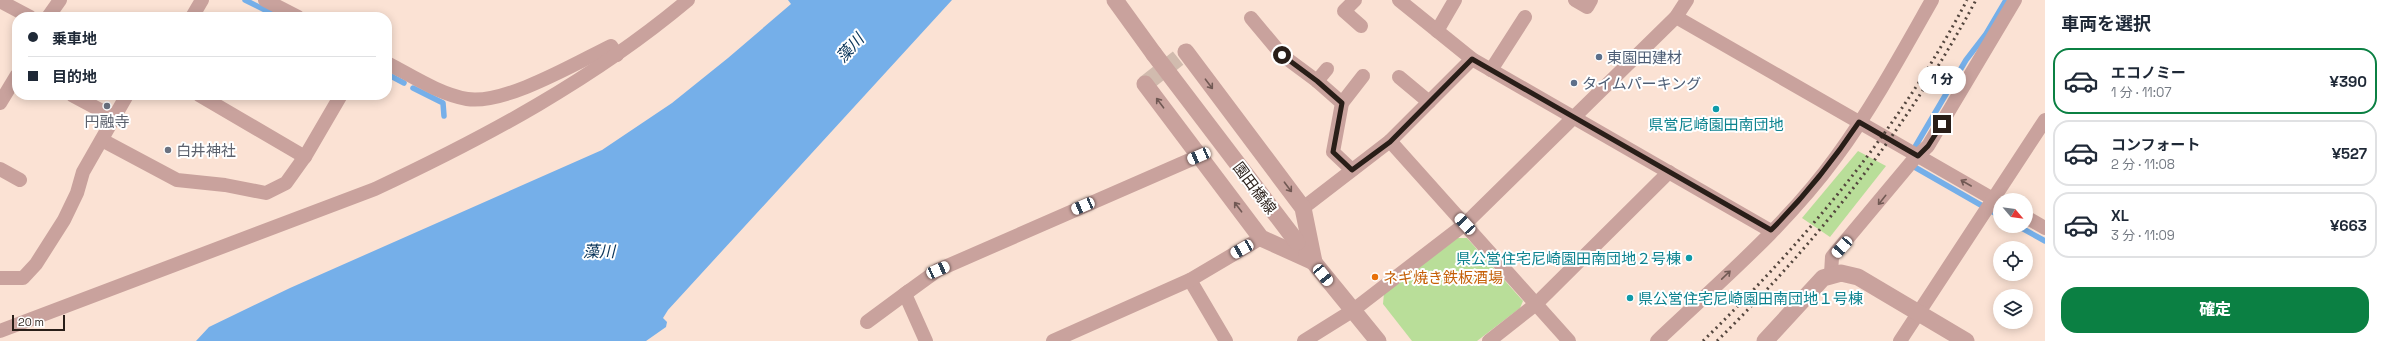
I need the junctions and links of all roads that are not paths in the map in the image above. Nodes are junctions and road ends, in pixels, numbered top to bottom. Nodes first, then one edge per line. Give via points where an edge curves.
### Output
1 (60, 0) edge
2 (202, 0) edge
3 (265, 0) edge
4 (688, 0) edge
5 (1115, 0) edge
6 (1355, 0) edge
7 (1399, 0) edge
8 (1455, 0) edge
9 (1575, 0) edge
10 (1591, 0) edge
11 (1687, 0) edge
12 (1932, 0) edge
13 (2015, 0) edge
14 (0, 1) edge
15 (288, 5) edge
16 (21, 12) edge
17 (52, 12) edge
18 (195, 12) edge
19 (1525, 17) dead end
20 (1676, 17) junction
21 (1251, 18) dead end
22 (1361, 26) dead end
23 (1437, 31) junction
24 (1186, 52) dead end
25 (617, 54) junction
26 (1472, 59) junction
27 (392, 66) edge
28 (1327, 69) dead end
29 (1491, 70) junction
30 (1363, 76) dead end
31 (1399, 77) dead end
32 (1317, 81) junction
33 (12, 83) edge
34 (1145, 84) dead end
35 (81, 100) edge
36 (124, 100) edge
37 (208, 100) edge
38 (338, 100) edge
39 (1430, 102) junction
40 (0, 103) edge
41 (1342, 103) junction
42 (1572, 117) junction
43 (115, 118) junction
44 (2045, 120) edge
45 (1859, 122) junction
46 (102, 140) junction
47 (1390, 142) junction
48 (1199, 156) junction
49 (305, 157) junction
50 (1913, 162) junction
51 (0, 169) edge
52 (1352, 170) junction
53 (1669, 172) junction
54 (20, 180) dead end
55 (1991, 205) edge
56 (1303, 208) junction
57 (2033, 221) edge
58 (1465, 224) junction
59 (2045, 228) edge
60 (1771, 230) junction
61 (1261, 238) junction
62 (1314, 262) junction
63 (1831, 274) junction
64 (0, 278) edge
65 (1190, 280) junction
66 (909, 290) junction
67 (1536, 304) junction
68 (1352, 311) junction
69 (1919, 313) junction
70 (867, 322) dead end
71 (0, 331) edge
72 (926, 341) edge
73 (1052, 341) edge
74 (1226, 341) edge
75 (1304, 341) edge
76 (1378, 341) edge
77 (1488, 341) edge
78 (1569, 341) edge
79 (1657, 341) edge
80 (1765, 341) edge
81 (1900, 341) edge
82 (1966, 341) edge

1 - 17 street
2 - 18 street
3 - 15 street
4 - 25 street
5 - 62 street, 園田橋線, bridge
6 - 22 street via 1344,11
7 - 23 street
8 - 23 street
9 - 10 street via 1587,7
11 - 20 street
12 - 45 street
13 - 50 street via 1928,146
14 - 16 street
19 - 29 street
20 - 42 street
20 - 45 street
21 - 32 street via 1282,55
23 - 26 street
24 -> 56 street
25 - 27 street via 611,46 518,89 488,99 476,100 442,91
25 - 71 street via 511,120 429,164 375,189
26 - 29 street
26 - 39 street
28 - 32 street
29 - 42 street
30 - 41 street
31 - 39 street
32 - 41 street
33 - 40 street
48 -> 34 street
35 - 43 street
36 - 43 street
37 - 49 street
38 - 49 street
39 - 47 street
41 - 52 street via 1333,152
42 - 53 street
42 - 58 street
43 - 46 street
44 - 55 street
45 - 50 street
45 - 60 street via 1832,162 1791,211
46 - 49 street via 177,180 266,193 286,183
46 - 64 street via 83,172 78,193 64,220 36,264 23,278
47 - 52 street
47 - 58 street
61 -> 48 street
48 - 66 street via 938,270
55 -> 50 street
50 -> 63 street via 1832,257
51 - 54 street
52 - 56 street
53 - 60 street
53 - 67 street
55 - 69 street
56 - 62 street
57 - 59 street
58 - 67 street
58 - 68 street
79 -> 60 street
61 - 62 street
61 - 65 street
62 - 68 street, 園田橋線
63 - 69 street via 1841,273 1858,277
63 - 80 street via 1812,288
65 - 73 street
65 - 74 street
66 - 70 street
66 - 72 street via 905,294
67 - 77 street
67 - 78 street
68 - 75 street
68 - 76 street, 園田橋線
69 - 81 street
69 - 82 street

